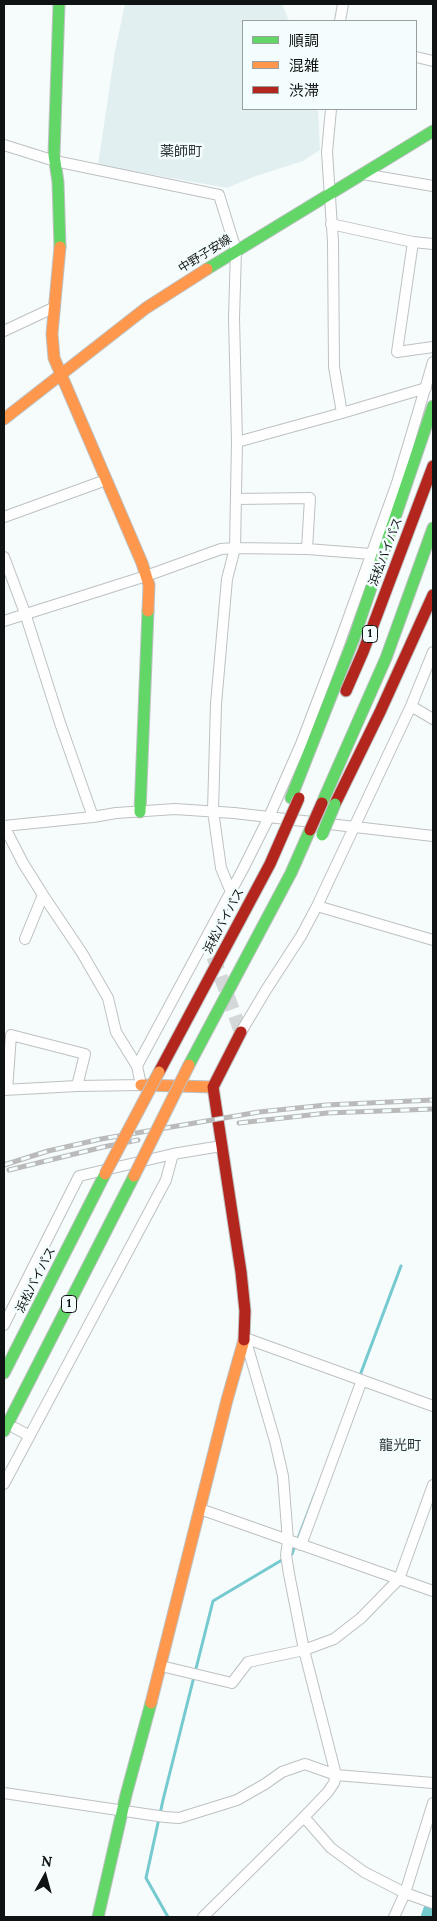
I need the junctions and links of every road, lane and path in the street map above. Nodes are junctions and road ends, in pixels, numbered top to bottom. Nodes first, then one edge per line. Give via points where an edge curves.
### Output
1 (59, 4) edge
2 (343, 4) edge
3 (340, 20) edge
4 (417, 57) edge
5 (433, 61) edge
6 (331, 110) edge
7 (433, 131) edge
8 (4, 145) edge
9 (55, 161) junction
10 (362, 174) junction
11 (433, 186) edge
12 (328, 195) junction
13 (331, 224) junction
14 (413, 242) junction
15 (433, 244) edge
16 (236, 250) junction
17 (55, 307) junction
18 (4, 331) edge
19 (433, 347) edge
20 (433, 362) edge
21 (62, 374) junction
22 (426, 388) junction
23 (433, 406) edge
24 (342, 413) junction
25 (4, 419) edge
26 (237, 442) junction
27 (433, 466) edge
28 (106, 480) junction
29 (236, 499) junction
30 (4, 517) edge
31 (433, 528) edge
32 (235, 548) junction
33 (307, 549) junction
34 (371, 554) junction
35 (4, 557) edge
36 (146, 576) junction
37 (433, 595) edge
38 (25, 613) junction
39 (4, 621) edge
40 (433, 652) edge
41 (411, 706) junction
42 (433, 719) edge
43 (295, 798) junction
44 (213, 811) junction
45 (140, 812) junction
46 (269, 817) junction
47 (93, 818) junction
48 (4, 826) edge
49 (355, 826) junction
50 (433, 836) edge
51 (291, 872) junction
52 (230, 892) junction
53 (43, 895) junction
54 (317, 906) junction
55 (25, 939) dead end
56 (433, 940) edge
57 (242, 1032) joint
58 (138, 1066) junction
59 (141, 1085) junction
60 (77, 1086) junction
61 (213, 1087) junction
62 (5, 1090) edge
63 (221, 1146) junction
64 (173, 1154) junction
65 (4, 1325) edge
66 (245, 1338) junction
67 (4, 1373) edge
68 (359, 1379) junction
69 (433, 1406) edge
70 (9, 1430) edge
71 (28, 1435) junction
72 (4, 1484) edge
73 (433, 1485) edge
74 (200, 1509) junction
75 (288, 1541) junction
76 (301, 1545) junction
77 (399, 1579) junction
78 (433, 1591) edge
79 (304, 1650) junction
80 (161, 1666) junction
81 (336, 1775) junction
82 (433, 1782) edge
83 (4, 1793) edge
84 (433, 1803) edge
85 (123, 1810) junction
86 (304, 1817) junction
87 (408, 1894) junction
88 (433, 1904) edge
89 (98, 1917) edge
90 (203, 1917) edge
91 (394, 1917) edge

1 - 9 main road
2 - 3 street
4 - 5 street
6 - 12 street
7 - 10 main road, 中野子安線
8 - 9 street
9 - 16 street via 219,195
9 - 17 main road via 60,240
10 - 11 street
10 - 12 main road, 中野子安線
12 - 13 street
12 - 16 main road, 中野子安線
13 - 14 street
13 - 24 street via 334,367
14 - 15 street
14 - 19 street via 397,352
16 - 21 main road, 中野子安線 via 146,308
16 - 26 street
17 - 18 street
17 - 21 main road via 54,358
20 - 22 street
21 - 25 main road, 中野子安線
21 - 28 main road
22 - 24 street
22 - 34 street via 399,484
23 - 43 main road via 354,638
24 - 26 street
26 - 29 street
27 - 43 main road, 浜松バイパス / 1 via 363,652
28 - 30 street
28 - 36 main road
29 - 32 street
29 - 33 street via 310,498
31 - 51 main road, 1, bridge via 386,658
32 - 33 street
32 - 36 street via 207,553
32 - 44 street via 227,579 217,694
33 - 34 street
34 - 46 street via 301,744
35 - 38 street
36 - 38 street
36 - 45 main road via 149,585
37 - 51 main road, bridge via 322,835
38 - 39 street
38 - 47 street
40 - 41 street
41 - 42 street
41 - 49 street
43 - 67 main road, 浜松バイパス / 1, bridge via 270,864 105,1174
44 - 45 street via 175,809
44 - 46 street
44 - 52 street via 221,868
45 - 47 street
46 - 49 street
46 - 52 street
47 - 48 street
48 - 53 street
49 - 50 street
49 - 54 street
51 - 70 main road, 1, bridge via 189,1065
52 - 58 street
53 - 55 street
53 - 58 street via 108,998 116,1032
54 - 56 street
54 - 57 street
57 - 61 main road
58 - 59 street
59 - 60 street
59 - 61 main road
60 - 62 street
60 - 62 street via 86,1054 11,1035
61 - 63 main road
63 - 64 street
63 - 66 main road via 246,1311
64 - 65 street via 79,1176
64 - 71 street via 166,1180
66 - 68 street
66 - 74 main road
66 - 75 street via 275,1441
68 - 69 street
68 - 76 street
70 - 71 street
71 - 72 street
73 - 77 street
74 - 75 street
74 - 80 main road
75 - 76 street
75 - 79 street via 286,1555
76 - 77 street
77 - 78 street
77 - 79 street via 361,1618 334,1639
79 - 80 street via 248,1662 232,1683
79 - 81 street
80 - 85 main road
81 - 82 street
81 - 85 street via 304,1764 282,1772 236,1800 179,1818
81 - 86 street via 334,1783
83 - 85 street
84 - 87 street
85 - 89 main road
86 - 87 street via 331,1848 364,1872
86 - 90 street
87 - 88 street
87 - 91 street

